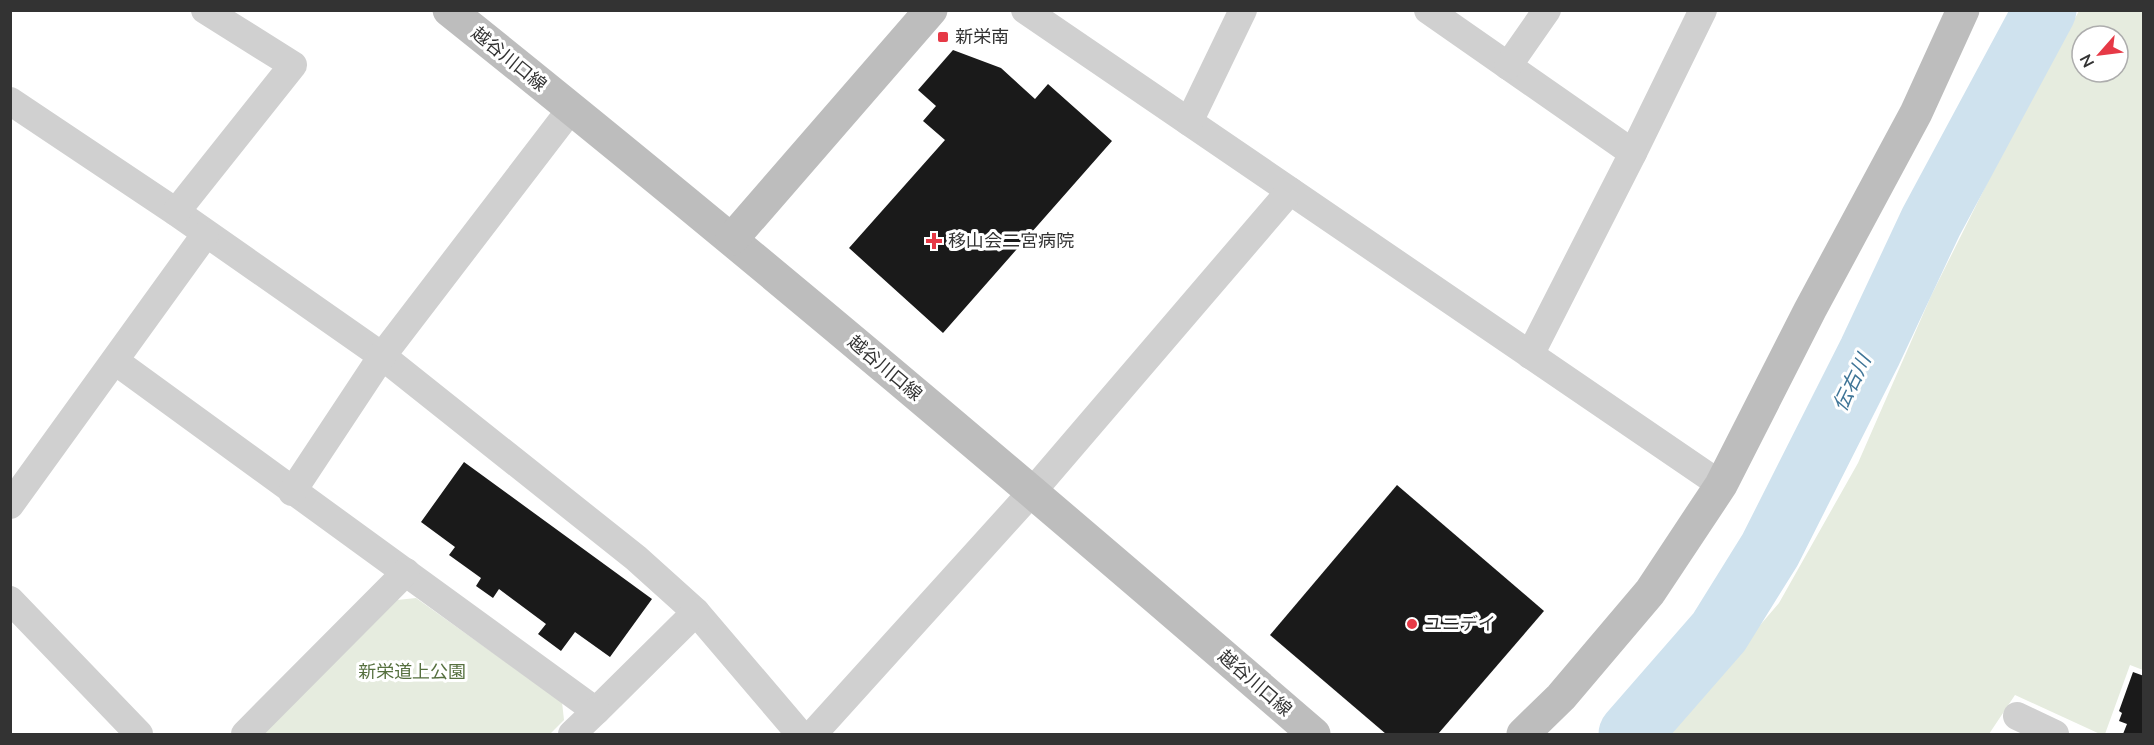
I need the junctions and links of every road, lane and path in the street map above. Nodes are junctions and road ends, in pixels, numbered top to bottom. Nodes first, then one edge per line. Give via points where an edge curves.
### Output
1 (205, 10) edge
2 (931, 10) edge
3 (1025, 10) edge
4 (1242, 10) edge
5 (1428, 10) edge
6 (1547, 10) edge
7 (1703, 10) edge
8 (1963, 10) edge
9 (459, 14) edge
10 (1508, 66) junction
11 (10, 101) edge
12 (571, 110) junction
13 (1189, 122) junction
14 (1633, 153) junction
15 (1290, 191) junction
16 (176, 212) junction
17 (206, 235) junction
18 (732, 239) junction
19 (1530, 355) junction
20 (381, 356) junction
21 (115, 362) junction
22 (1721, 485) junction
23 (292, 492) junction
24 (1032, 492) junction
25 (10, 505) edge
26 (406, 572) junction
27 (10, 600) edge
28 (696, 612) junction
29 (596, 711) junction
30 (2017, 716) dead end
31 (139, 735) edge
32 (245, 735) edge
33 (572, 735) edge
34 (800, 735) edge
35 (813, 735) edge
36 (1314, 735) edge
37 (1523, 735) edge
38 (2055, 735) edge

1 - 16 street via 293,65
2 - 18 street
3 - 13 street
4 - 13 street
5 - 10 street
6 - 10 street
7 - 14 street
8 - 22 street via 1916,113
9 - 12 street, 越谷川口線
10 - 14 street
11 - 16 street
12 - 18 street, 越谷川口線
12 - 20 street
13 - 15 street
14 - 19 street
15 - 19 street
15 - 24 street
16 - 17 street
17 - 20 street
17 - 21 street
18 - 24 street, 越谷川口線
19 - 22 street
20 - 23 street
20 - 28 street via 636,558
21 - 23 street
21 - 25 street
22 - 37 street via 1650,592 1561,697
23 - 26 street
24 - 35 street
24 - 36 street, 越谷川口線
26 - 29 street
26 - 32 street
27 - 31 street
28 - 29 street
28 - 34 street
29 - 33 street
30 - 38 street

